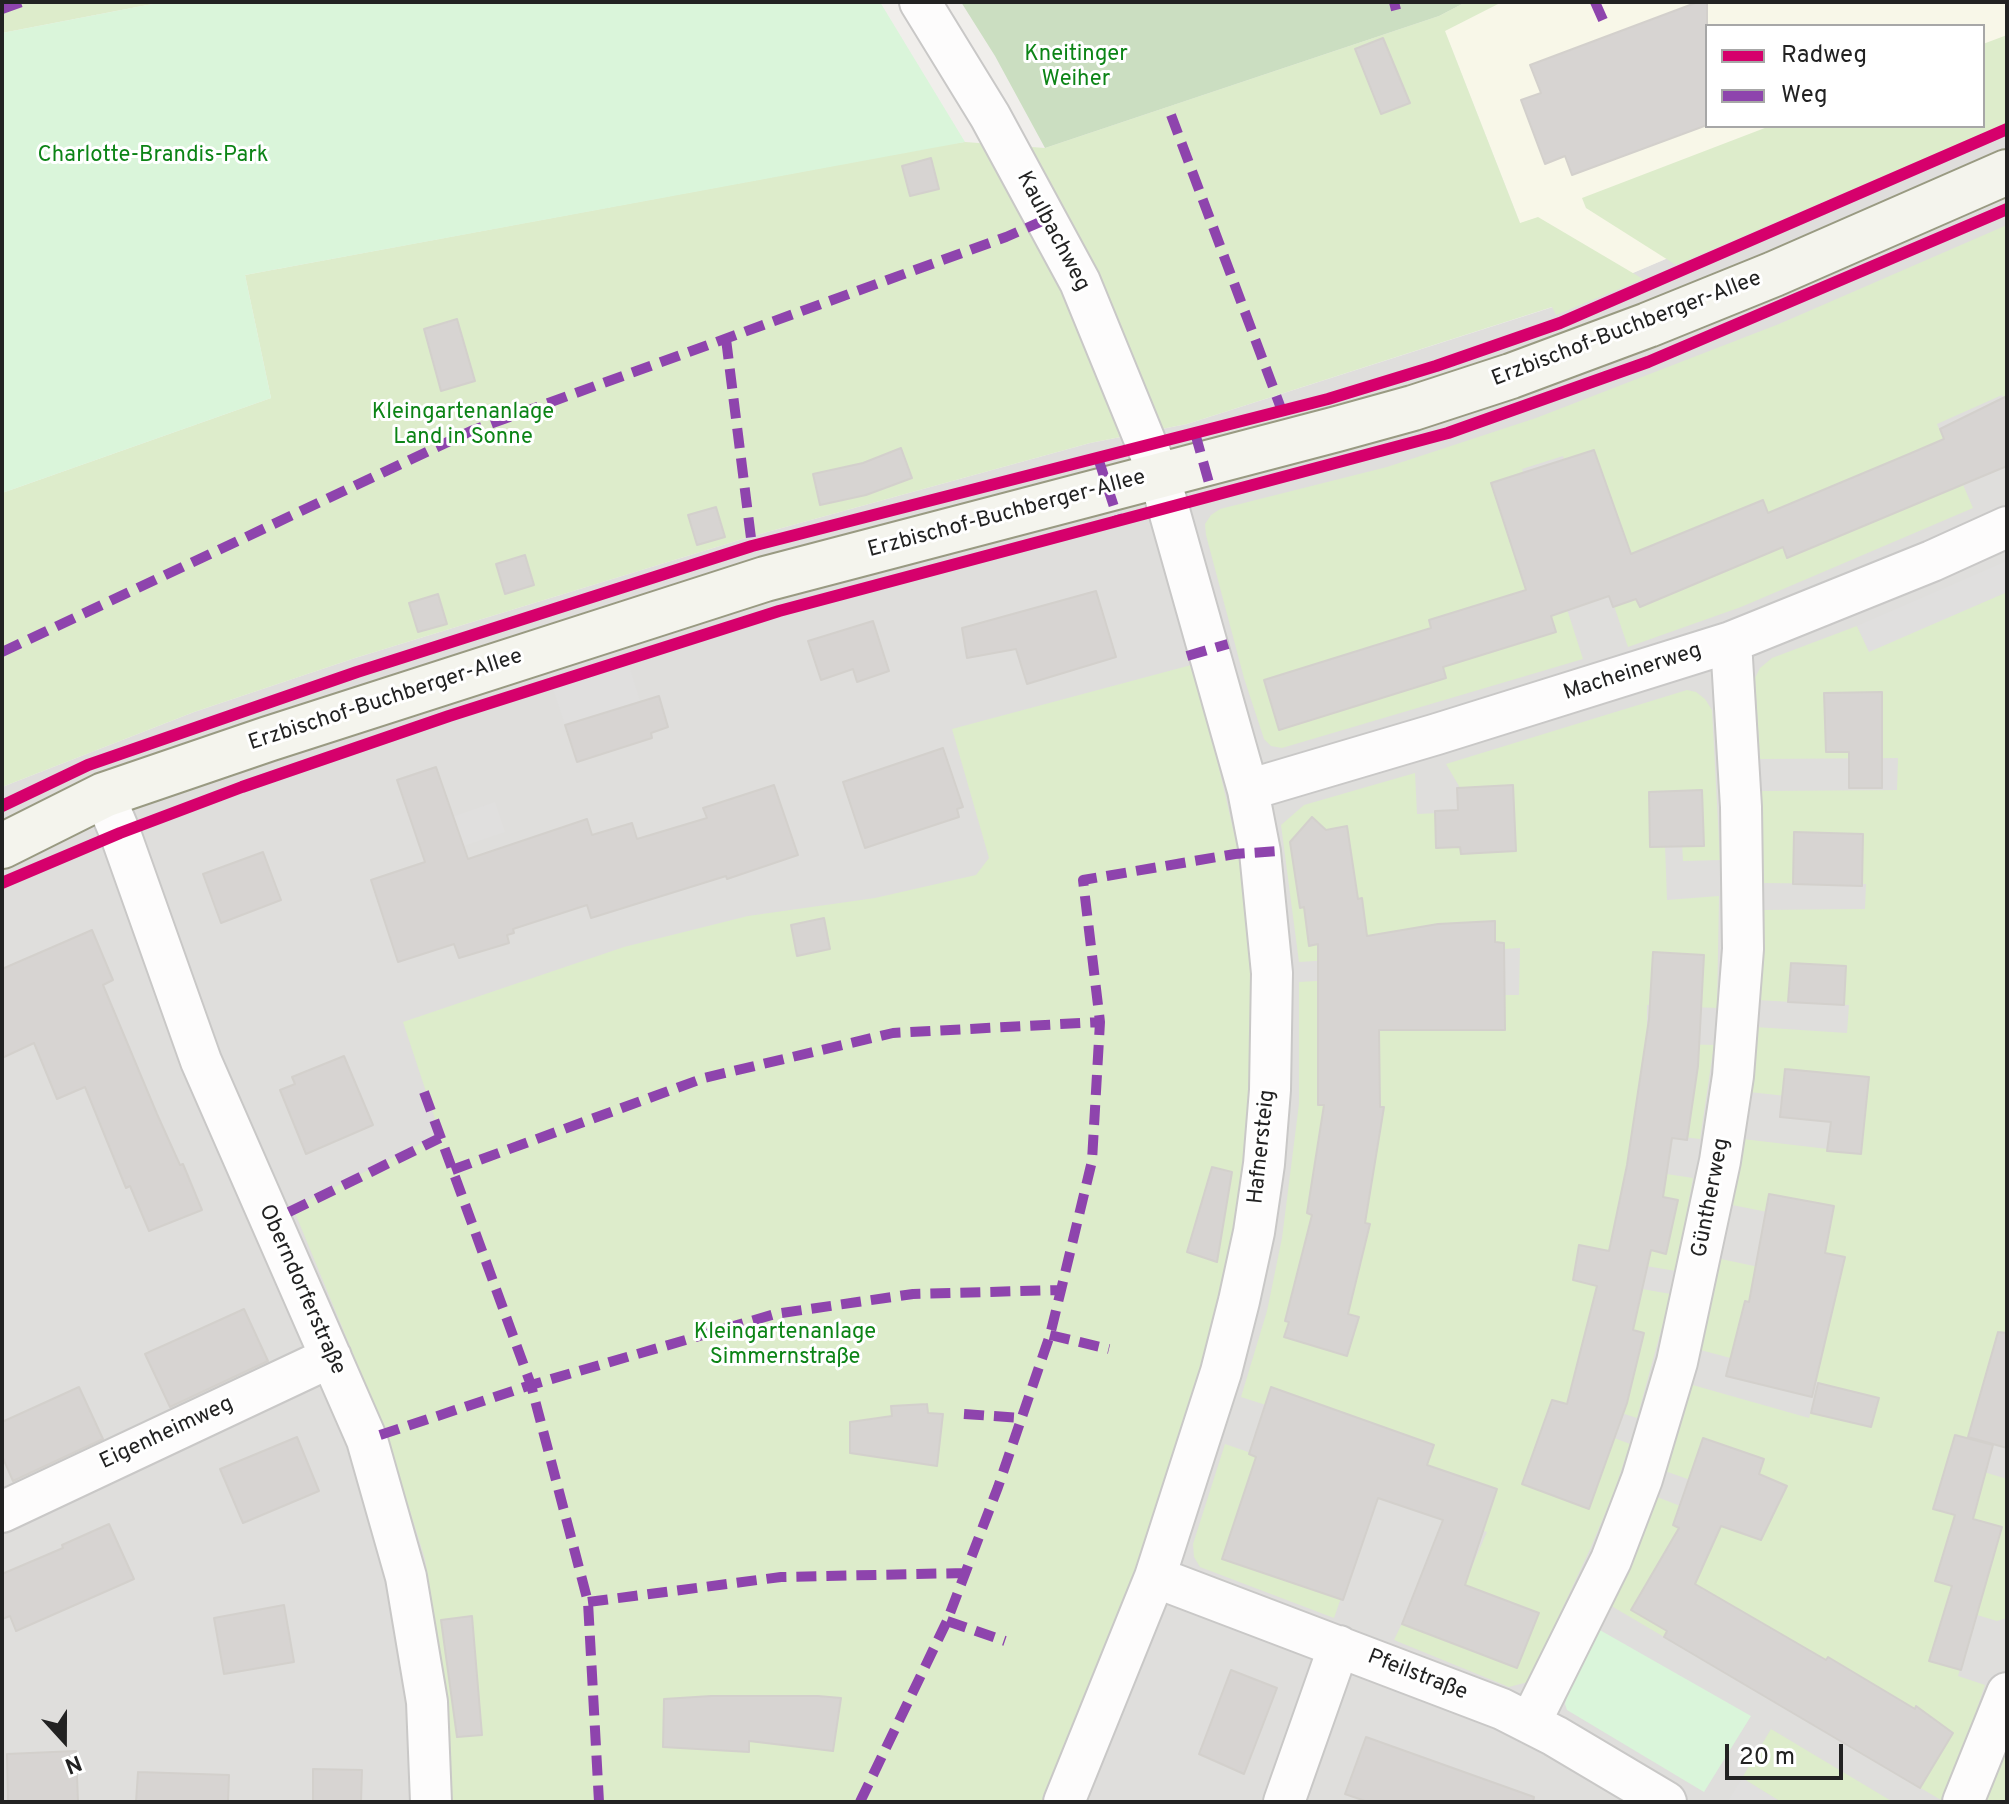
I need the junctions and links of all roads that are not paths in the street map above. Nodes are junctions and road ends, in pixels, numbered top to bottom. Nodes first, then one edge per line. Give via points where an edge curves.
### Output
1 (920, 2) edge
2 (2007, 172) edge
3 (1159, 475) junction
4 (2007, 527) edge
5 (1731, 642) junction
6 (1248, 790) junction
7 (104, 795) junction
8 (2, 846) edge
9 (331, 1357) junction
10 (2, 1512) edge
11 (1155, 1577) junction
12 (1339, 1646) junction
13 (2007, 1693) edge
14 (1530, 1723) junction
15 (431, 1802) edge
16 (1064, 1802) edge
17 (1284, 1802) edge
18 (1666, 1802) edge
19 (1963, 1802) edge

1 - 3 street, Kaulbachweg via 990,116 1080,282
2 - 3 street, Erzbischof-Buchberger-Allee via 1774,274 1511,376 1413,408
3 - 6 street, Hafnersteig
3 - 7 street, Erzbischof-Buchberger-Allee via 765,579
4 - 5 street, Macheinerweg
5 - 6 street, Macheinerweg
5 - 14 street, Güntherweg via 1743,949 1720,1161 1677,1362 1642,1479 1611,1560
6 - 11 street, Hafnersteig via 1272,973 1264,1164 1221,1372
7 - 8 street, Erzbischof-Buchberger-Allee
7 - 9 street, Oberndorferstraße via 201,1061
9 - 10 street, Eigenheimweg
9 - 15 street, Oberndorferstraße via 367,1440 406,1577 427,1702
11 - 12 street, Pfeilstraße
11 - 16 street, Hafnersteig
12 - 14 street, Pfeilstraße
12 - 17 street
13 - 19 street
14 - 18 street, Pfeilstraße

